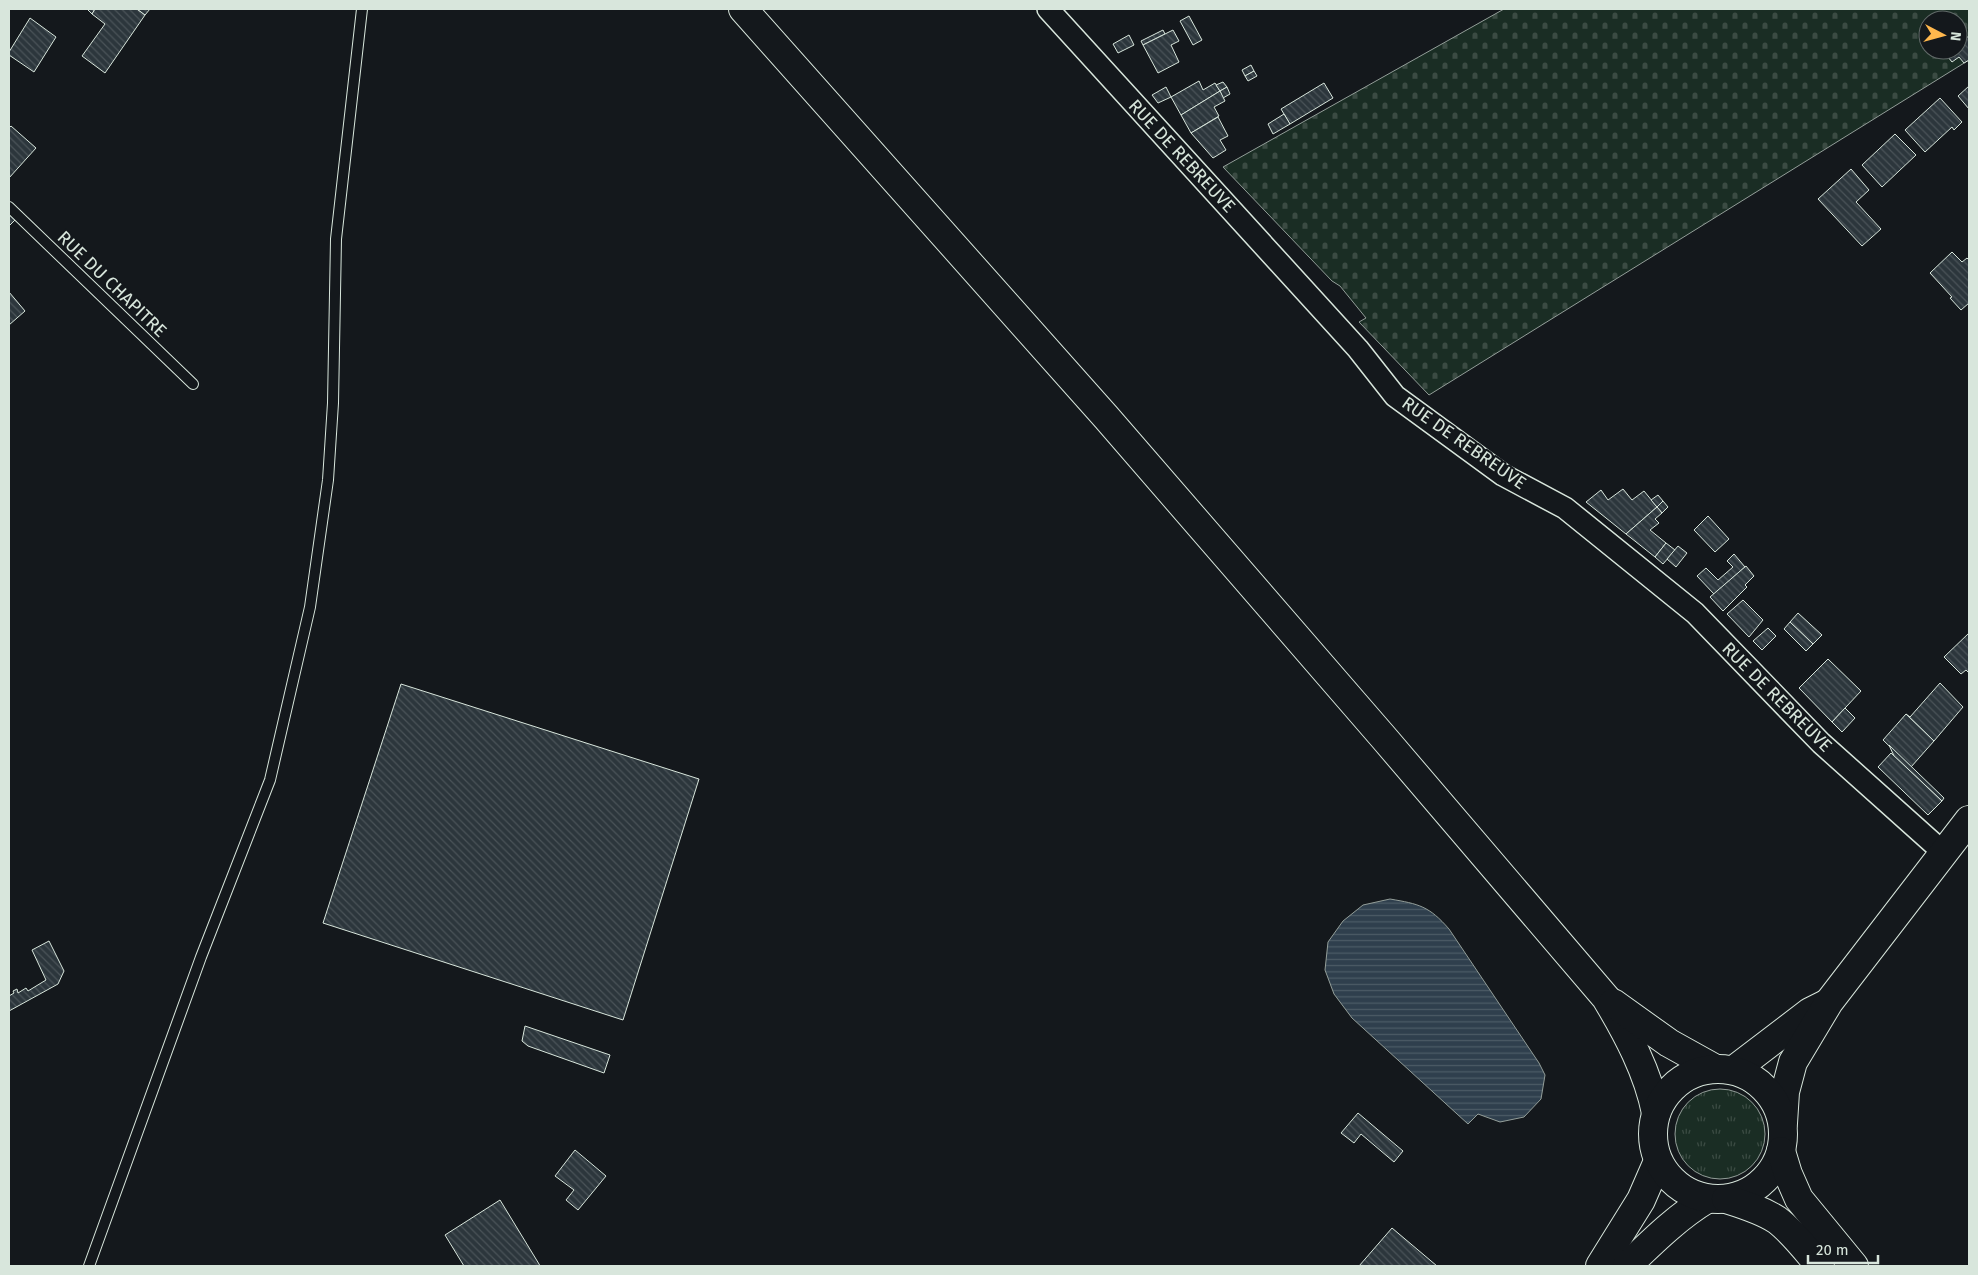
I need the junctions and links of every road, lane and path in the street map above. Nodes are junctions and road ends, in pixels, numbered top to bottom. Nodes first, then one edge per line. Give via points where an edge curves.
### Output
1 (362, 9) edge
2 (743, 9) edge
3 (1048, 9) edge
4 (9, 207) edge
5 (193, 384) dead end
6 (1969, 820) edge
7 (1944, 853) junction
8 (1606, 998) junction
9 (1829, 1002) junction
10 (1724, 1069) junction
11 (1656, 1113) junction
12 (1783, 1123) junction
13 (1781, 1151) junction
14 (1658, 1161) junction
15 (1716, 1199) junction
16 (89, 1266) edge
17 (1600, 1266) edge
18 (1627, 1266) edge
19 (1820, 1266) edge
20 (1854, 1266) edge

1 - 16 lane via 336,239 328,480 310,606 270,780 198,966
2 - 8 main road via 1112,424
3 - 7 street, RUE DE REBREUVE via 1358,349 1395,396 1503,475 1565,508 1695,613 1821,743
4 - 5 lane, RUE DU CHAPITRE
6 - 7 main road
7 - 9 main road
8 - 10 main road via 1669,1043
8 - 11 main road via 1640,1063
9 - 10 main road
9 - 12 main road via 1793,1062 1785,1092
10 - 11 main road via 1695,1072 1678,1082 1664,1096
10 - 12 main road via 1746,1074 1766,1089 1780,1111
11 - 14 main road via 1653,1138
12 - 13 main road
13 - 15 main road via 1770,1174 1761,1184 1750,1191
13 - 20 main road via 1799,1199
14 - 15 main road via 1678,1186 1692,1194
14 - 17 main road via 1641,1200
15 - 18 main road via 1691,1208
15 - 19 main road via 1741,1203 1776,1220

